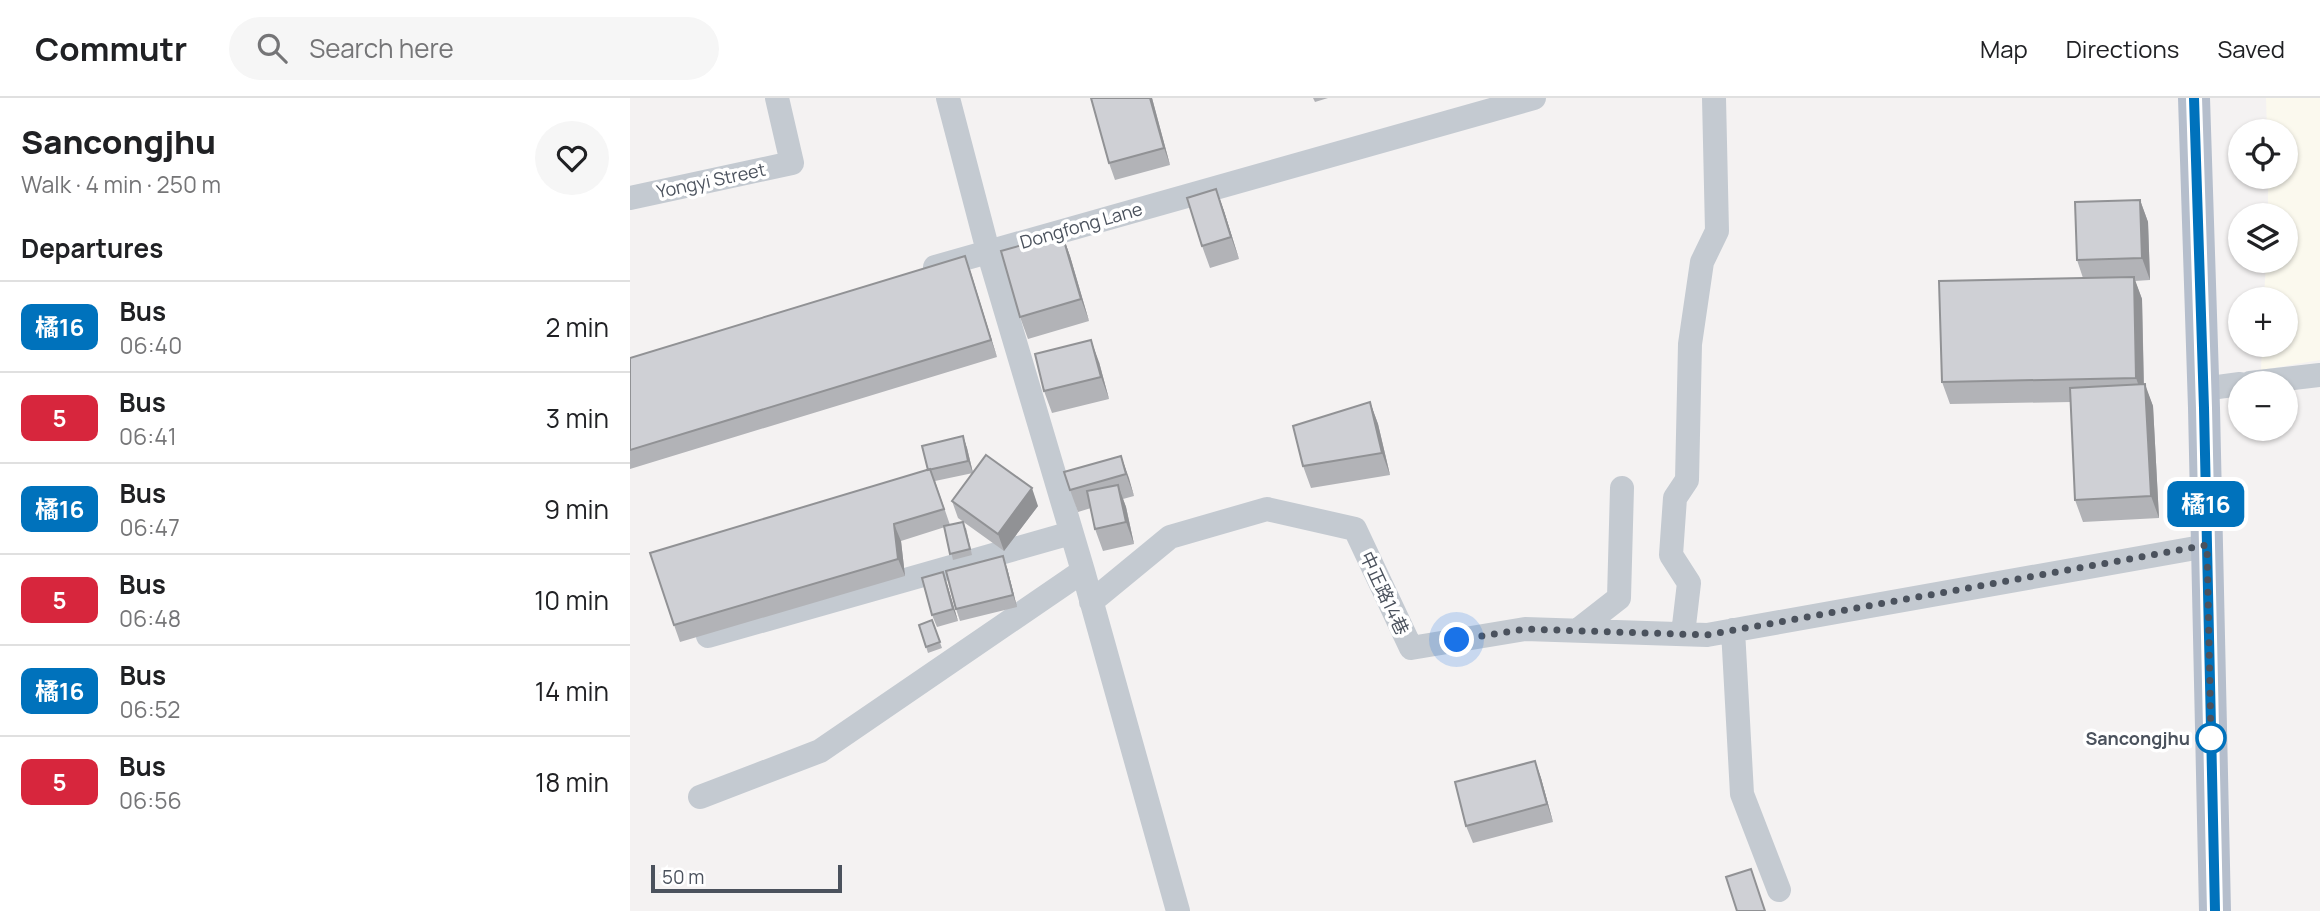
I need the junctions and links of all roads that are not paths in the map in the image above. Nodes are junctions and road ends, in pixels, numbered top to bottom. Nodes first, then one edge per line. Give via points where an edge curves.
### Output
1 (777, 98) edge
2 (948, 98) edge
3 (1534, 98) edge
4 (1714, 98) edge
5 (2194, 98) edge
6 (630, 198) edge
7 (988, 251) junction
8 (909, 275) edge
9 (2320, 375) edge
10 (2298, 378) edge
11 (2228, 385) edge
12 (2203, 388) junction
13 (1622, 488) dead end
14 (1071, 533) junction
15 (2207, 545) junction
16 (1083, 571) junction
17 (1091, 602) junction
18 (1733, 630) junction
19 (1578, 631) junction
20 (1683, 634) junction
21 (708, 636) dead end
22 (700, 797) dead end
23 (1779, 890) dead end
24 (1178, 911) edge
25 (2215, 911) edge

1 - 6 street, Yongyi Street via 792,163
2 - 7 street
3 - 7 street, Dongfong Lane
4 - 20 street via 1717,231 1702,262 1690,344 1686,480 1675,498 1671,555 1689,583
5 - 12 main road
7 - 8 street, Dongfong Lane
7 - 14 street
9 - 10 street
11 - 12 street
12 - 15 main road
13 - 19 street via 1619,597
14 - 16 street
14 - 21 street
15 - 18 street, 中正路14巷
15 - 25 main road
16 - 17 street
16 - 22 street via 820,751
17 - 19 street, 中正路14巷 via 1170,537 1267,509 1355,529 1411,648 1525,629
17 - 24 street
18 - 20 street, 中正路14巷
18 - 23 street via 1742,793
19 - 20 street, 中正路14巷

